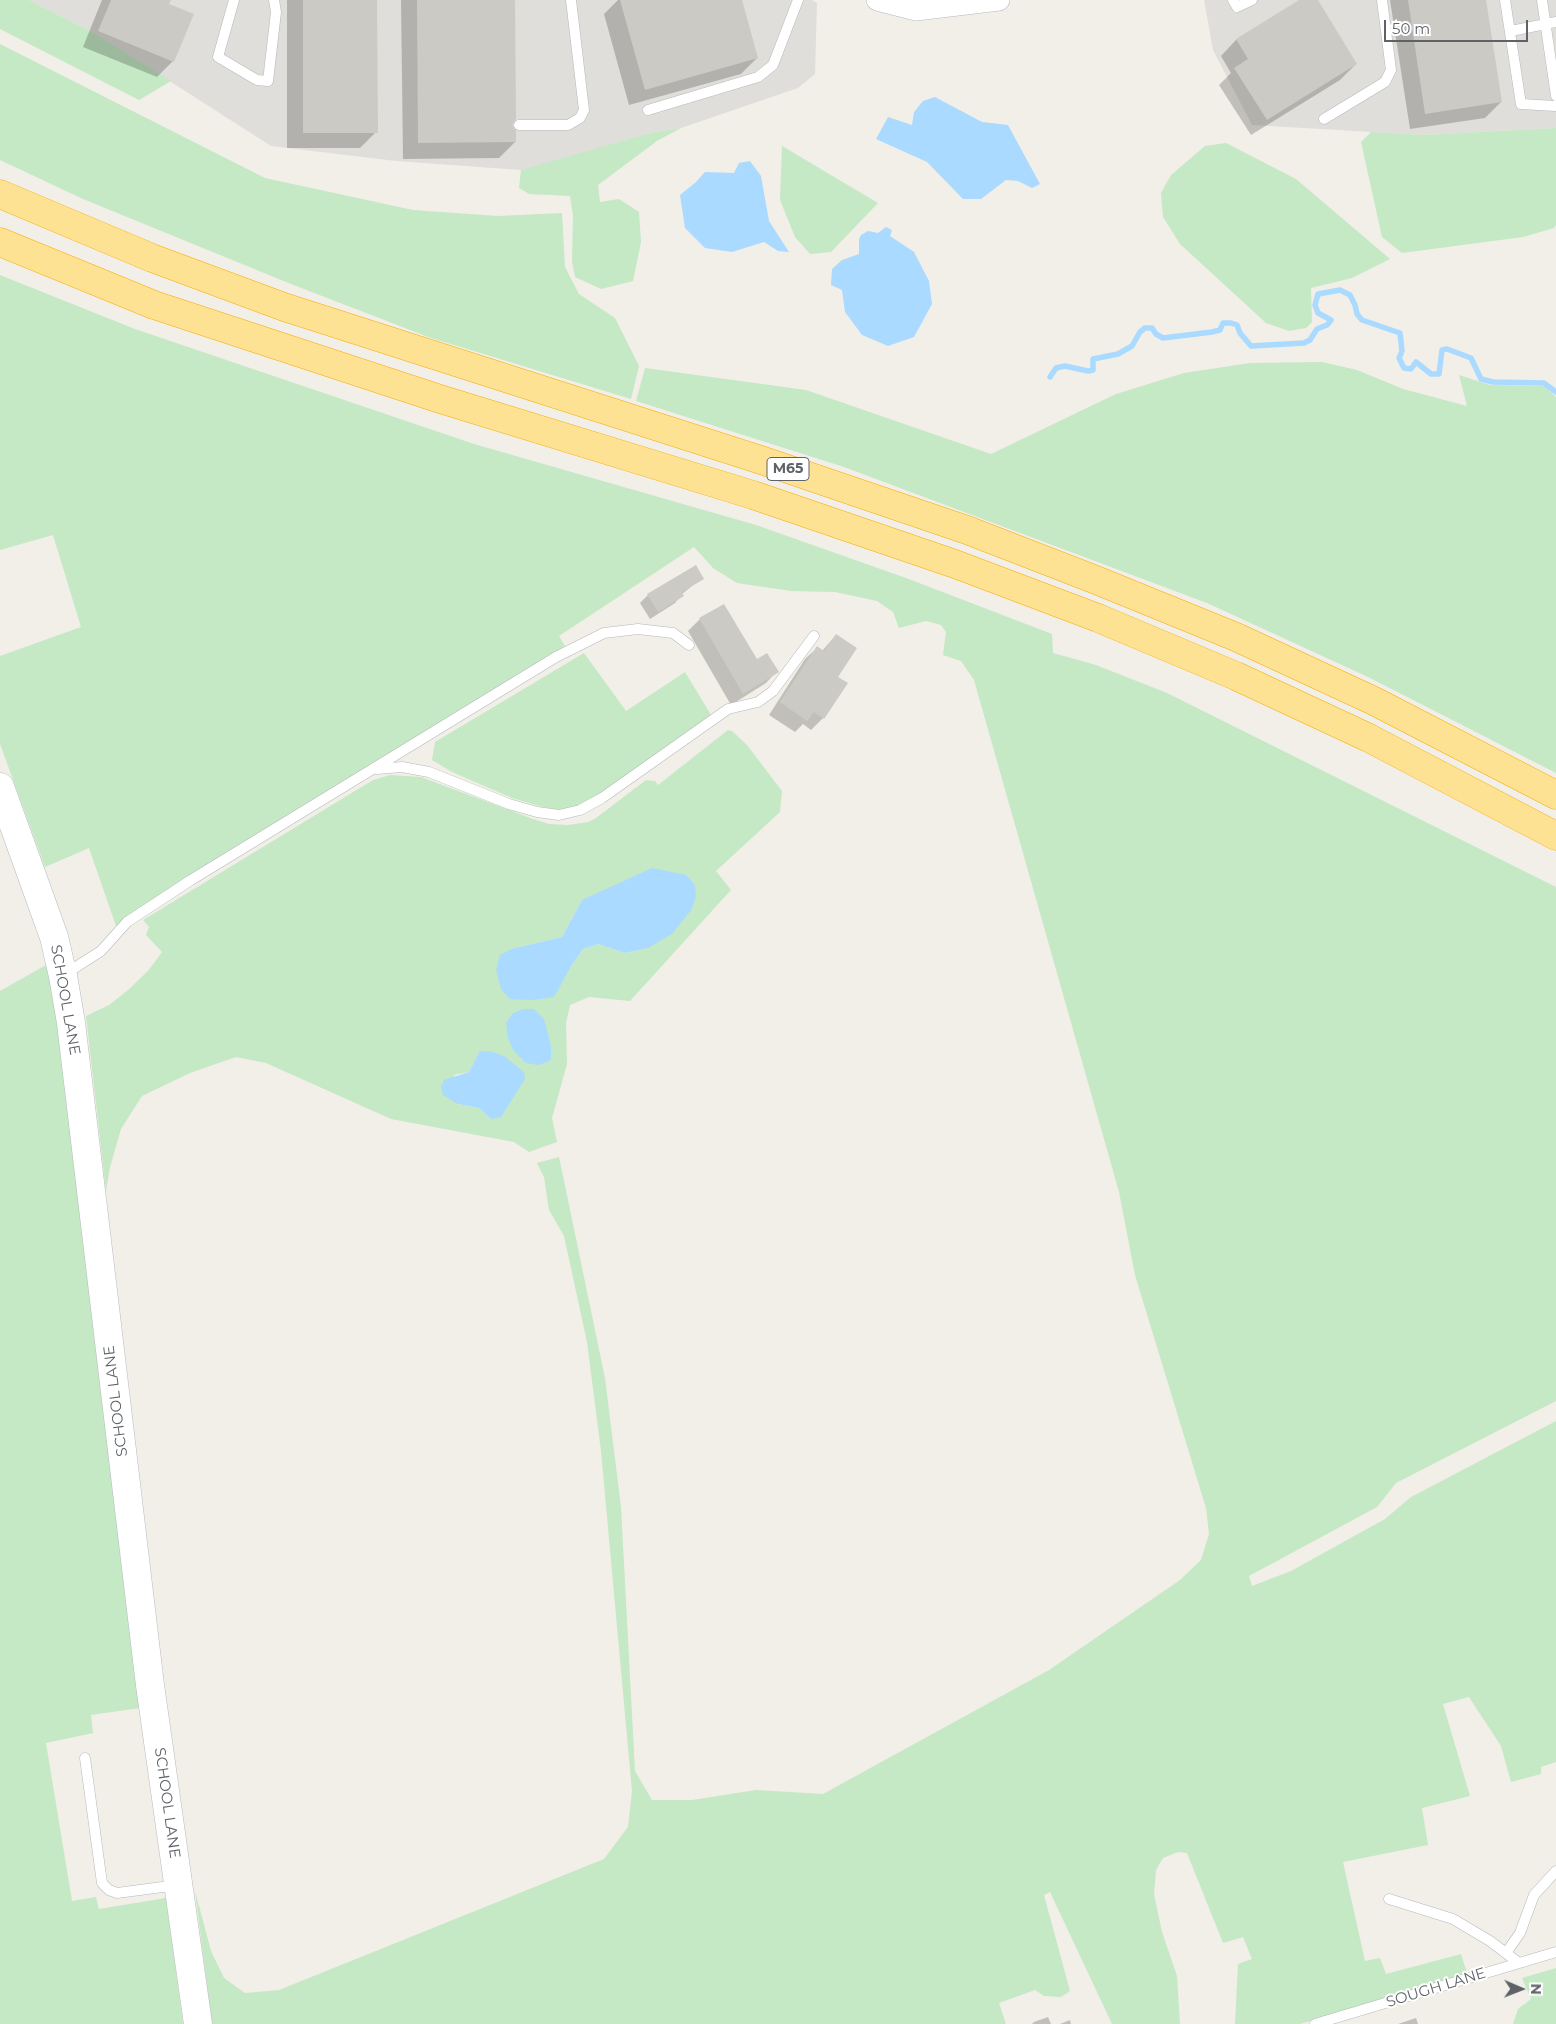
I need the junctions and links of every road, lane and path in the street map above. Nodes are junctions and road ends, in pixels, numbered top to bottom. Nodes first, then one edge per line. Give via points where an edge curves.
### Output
1 (234, 0) edge
2 (274, 0) edge
3 (571, 0) edge
4 (798, 0) edge
5 (877, 0) edge
6 (999, 0) edge
7 (1233, 0) edge
8 (1252, 0) edge
9 (1382, 0) edge
10 (1505, 0) edge
11 (1542, 0) edge
12 (943, 3) edge
13 (1551, 23) edge
14 (1510, 30) junction
15 (1556, 96) edge
16 (1556, 106) edge
17 (648, 110) dead end
18 (1324, 119) dead end
19 (519, 125) dead end
20 (0, 194) edge
21 (0, 242) edge
22 (814, 636) dead end
23 (689, 644) dead end
24 (370, 770) junction
25 (0, 787) edge
26 (1556, 795) edge
27 (1556, 836) edge
28 (63, 976) junction
29 (85, 1758) dead end
30 (1556, 1871) edge
31 (179, 1885) junction
32 (1389, 1899) dead end
33 (1556, 1952) edge
34 (1506, 1953) junction
35 (1519, 1963) junction
36 (198, 2024) edge
37 (1315, 2024) edge

1 - 2 lane via 218,57 257,80 268,81 276,12
3 - 19 lane via 584,110 580,118 568,125
4 - 17 lane via 772,65 758,77
5 - 12 street via 916,10
6 - 12 street
7 - 8 lane via 1237,7
9 - 18 lane via 1391,70 1385,82
10 - 14 lane
11 - 13 lane
13 - 14 lane
13 - 15 lane
14 - 16 lane via 1521,104
20 - 26 highway, M65 via 152,258 284,306 967,530 1236,637 1339,685
21 - 27 highway, M65 via 173,312 440,399 753,495 955,564 1098,618 1236,676 1360,734
22 - 24 lane via 773,691 758,702 728,709 580,810 559,815 537,812 429,772 402,767
23 - 24 lane via 673,633 638,630 604,633 493,694
24 - 28 lane via 127,922 101,951
25 - 28 main road, SCHOOL LANE via 54,938
28 - 31 main road, SCHOOL LANE via 150,1685
29 - 31 lane via 102,1883 117,1892
30 - 34 lane via 1534,1895 1520,1933
31 - 36 main road, SCHOOL LANE
32 - 34 lane via 1453,1920
33 - 35 lane, SOUGH LANE
34 - 35 lane
35 - 37 lane, SOUGH LANE

